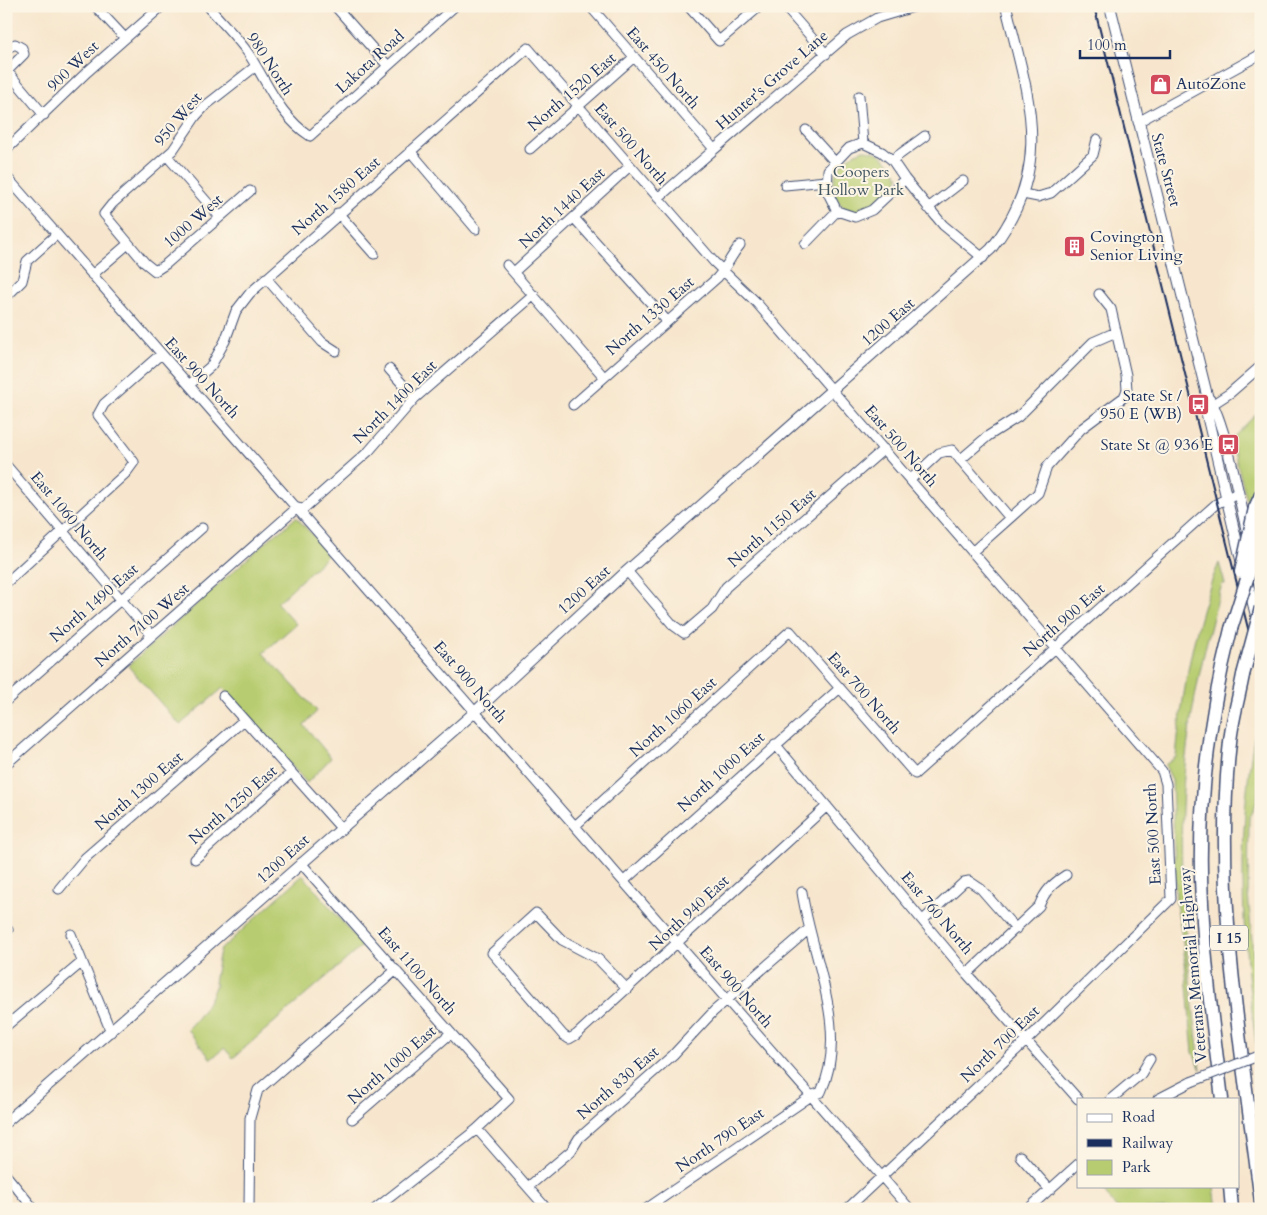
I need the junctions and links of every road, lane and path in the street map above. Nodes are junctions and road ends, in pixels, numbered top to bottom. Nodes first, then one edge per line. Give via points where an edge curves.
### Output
1 (95, 6) edge
2 (162, 6) edge
3 (208, 6) edge
4 (335, 6) edge
5 (590, 6) edge
6 (688, 6) edge
7 (760, 6) edge
8 (784, 6) edge
9 (918, 6) edge
10 (1006, 6) edge
11 (1110, 6) edge
12 (451, 7) edge
13 (125, 38) junction
14 (528, 48) joint
15 (6, 49) edge
16 (826, 54) junction
17 (1261, 54) edge
18 (634, 58) junction
19 (256, 66) junction
20 (388, 66) junction
21 (6, 71) edge
22 (859, 96) dead end
23 (579, 106) junction
24 (44, 115) junction
25 (1138, 122) junction
26 (806, 130) dead end
27 (310, 136) joint
28 (925, 136) dead end
29 (1097, 139) dead end
30 (863, 143) junction
31 (530, 149) dead end
32 (714, 149) junction
33 (6, 150) edge
34 (410, 151) junction
35 (167, 156) junction
36 (892, 160) junction
37 (834, 161) junction
38 (630, 166) junction
39 (6, 176) edge
40 (905, 179) junction
41 (826, 181) junction
42 (963, 181) dead end
43 (785, 185) dead end
44 (250, 191) dead end
45 (1023, 194) junction
46 (658, 198) junction
47 (928, 208) junction
48 (837, 211) junction
49 (338, 213) junction
50 (220, 217) junction
51 (574, 218) junction
52 (476, 229) dead end
53 (57, 234) junction
54 (128, 244) junction
55 (805, 244) dead end
56 (740, 246) dead end
57 (374, 254) dead end
58 (983, 258) junction
59 (507, 265) dead end
60 (724, 271) junction
61 (514, 272) junction
62 (92, 275) junction
63 (266, 278) junction
64 (1099, 294) dead end
65 (534, 296) junction
66 (6, 297) edge
67 (667, 321) junction
68 (1116, 332) junction
69 (336, 351) dead end
70 (161, 354) junction
71 (1261, 366) edge
72 (390, 369) dead end
73 (604, 376) junction
74 (189, 386) junction
75 (832, 390) junction
76 (415, 398) junction
77 (1211, 402) junction
78 (573, 404) dead end
79 (884, 449) junction
80 (960, 460) junction
81 (6, 465) edge
82 (911, 479) junction
83 (1237, 493) junction
84 (1261, 495) edge
85 (1226, 500) junction
86 (299, 509) junction
87 (1010, 518) junction
88 (202, 528) dead end
89 (63, 532) junction
90 (1261, 535) edge
91 (972, 552) junction
92 (627, 571) junction
93 (6, 583) edge
94 (1261, 588) edge
95 (121, 599) junction
96 (1237, 606) junction
97 (1261, 608) edge
98 (790, 631) joint
99 (149, 632) dead end
100 (1261, 635) edge
101 (1056, 647) junction
102 (840, 688) junction
103 (223, 696) dead end
104 (6, 701) edge
105 (476, 711) junction
106 (244, 720) junction
107 (775, 744) junction
108 (6, 764) edge
109 (291, 773) junction
110 (915, 774) joint
111 (827, 806) junction
112 (576, 825) junction
113 (341, 828) junction
114 (195, 859) dead end
115 (301, 863) junction
116 (1066, 875) dead end
117 (624, 881) junction
118 (59, 889) dead end
119 (802, 892) dead end
120 (1171, 899) joint
121 (923, 920) junction
122 (809, 929) junction
123 (1016, 929) junction
124 (71, 934) dead end
125 (679, 944) junction
126 (81, 963) junction
127 (396, 970) junction
128 (968, 974) junction
129 (627, 989) junction
130 (727, 1000) junction
131 (6, 1026) edge
132 (111, 1032) junction
133 (451, 1033) junction
134 (1026, 1041) junction
135 (1259, 1055) edge
136 (1150, 1059) dead end
137 (810, 1096) junction
138 (1077, 1098) edge
139 (1112, 1098) edge
140 (1160, 1098) edge
141 (1222, 1098) edge
142 (352, 1119) dead end
143 (6, 1122) edge
144 (477, 1129) junction
145 (1020, 1156) dead end
146 (1077, 1165) edge
147 (6, 1175) edge
148 (882, 1176) junction
149 (528, 1187) junction
150 (1230, 1188) edge
151 (1050, 1190) junction
152 (1261, 1202) edge
153 (34, 1209) edge
154 (249, 1209) edge
155 (375, 1209) edge
156 (547, 1209) edge
157 (646, 1209) edge
158 (847, 1209) edge
159 (910, 1209) edge
160 (1028, 1209) edge
161 (1232, 1209) edge

1 - 13 street
2 - 13 street, 900 West
3 - 19 street, 980 North
4 - 20 street
5 - 18 street, East 450 North
6 - 7 street via 719,42
8 - 16 street
9 - 16 street, Hunter's Grove Lane via 864,24 847,34
10 - 45 main road, 1200 East via 1029,98 1032,125 1030,164
11 - 25 main road, State Street
12 - 20 street, Lakota Road
13 - 24 street, 900 West
14 - 23 street, East 500 North
14 - 34 street, North 1580 East
15 - 21 street via 15,44 22,48 24,54
16 - 32 street, Hunter's Grove Lane
17 - 25 street
18 - 23 street, North 1520 East
18 - 32 street, East 450 North
19 - 27 street, 980 North via 280,107 299,129
19 - 35 street, 950 West via 196,116 180,143
20 - 27 street, Lakota Road
21 - 24 street
22 - 30 street
23 - 31 street, North 1520 East
23 - 38 street, East 500 North
24 - 33 street, 900 West
25 - 77 main road, State Street
26 - 37 street
28 - 36 street
29 - 45 street via 1093,155 1051,193 1038,197
30 - 36 street
30 - 37 street via 849,148
32 - 46 street, Hunter's Grove Lane
34 - 49 street, North 1580 East
34 - 52 street
35 - 50 street
35 - 54 street, 950 West via 104,214
36 - 40 street
37 - 41 street
38 - 46 street, East 500 North
38 - 51 street, North 1440 East
39 - 53 street, East 900 North
40 - 47 street
40 - 48 street via 872,210 855,217
41 - 43 street
41 - 48 street via 827,191
42 - 47 street
44 - 50 street, 1000 West
45 - 58 main road, 1200 East via 1002,236
46 - 60 street, East 500 North
47 - 58 street
48 - 55 street
49 - 57 street
49 - 63 street, North 1580 East
50 - 54 street, 1000 West via 155,271
51 - 61 street, North 1440 East
51 - 67 street
53 - 62 street, East 900 North
53 - 66 street via 27,261 22,280
54 - 62 street
56 - 60 street, North 1330 East via 726,262
58 - 75 main road, 1200 East
59 - 61 street
60 - 67 street, North 1330 East
60 - 75 street, East 500 North
61 - 65 street
62 - 70 street, East 900 North
63 - 69 street via 322,342
63 - 74 street, North 1580 East via 236,311 211,366
64 - 68 street via 1111,309
65 - 73 street
65 - 76 street, North 1400 East
67 - 73 street, North 1330 East
68 - 80 street via 1093,342 1018,417 988,436
68 - 87 street via 1126,375 1124,397 1081,430 1047,467 1038,493
70 - 74 street, East 900 North
70 - 89 street via 104,404 98,415 134,462
71 - 77 street via 1230,394
72 - 76 street
73 - 78 street, North 1330 East
74 - 86 street, East 900 North
75 - 79 street, East 500 North
75 - 92 main road, 1200 East
76 - 86 street, North 1400 East via 369,451
77 - 83 main road, State Street
77 - 85 main road, State Street via 1207,415
79 - 82 street, East 500 North
79 - 92 street, North 1150 East via 726,588 712,609 684,633 673,625
80 - 82 street via 952,450 939,453
80 - 87 street
81 - 89 street, East 1060 North
82 - 91 street, East 500 North
83 - 85 street, North 900 East
83 - 94 main road, State Street
84 - 96 highway, bridge via 1244,556
85 - 100 main road, State Street
85 - 101 street, North 900 East via 1216,504
86 - 105 street, East 900 North
86 - 108 street, North 7100 West
87 - 91 street
88 - 95 street, North 1490 East
89 - 93 street
89 - 95 street, East 1060 North
90 - 96 highway, Veterans Memorial Highway / I 15, bridge
91 - 101 street, East 500 North
92 - 105 main road, 1200 East
95 - 99 street, East 1060 North
95 - 104 street, North 1490 East
96 - 141 highway, Veterans Memorial Highway / I 15, bridge via 1221,670 1208,747 1201,844 1203,924
97 - 152 highway, I 15, bridge via 1230,740 1226,896
98 - 102 street, East 700 North
98 - 112 street, North 1060 East
101 - 110 street, North 900 East
101 - 120 street, East 500 North via 1165,775
102 - 107 street, North 1000 East
102 - 110 street, East 700 North
103 - 106 street
105 - 112 street, East 900 North
105 - 113 main road, 1200 East
106 - 109 street
106 - 118 street, North 1300 East via 84,858
107 - 111 street, East 760 North
107 - 117 street, North 1000 East
109 - 113 street
109 - 114 street, North 1250 East
111 - 121 street, East 760 North
111 - 125 street, North 940 East
112 - 117 street, East 900 North
113 - 115 main road, 1200 East
115 - 127 street, East 1100 North
115 - 132 main road, 1200 East
116 - 123 street via 1052,884 1039,906
117 - 125 street, East 900 North
119 - 122 street
120 - 134 street, North 700 East
121 - 123 street via 969,881 981,889
121 - 128 street, East 760 North
122 - 130 street, North 830 East
122 - 137 street, North 790 East via 826,987 833,1054 829,1075 821,1092
123 - 128 street
124 - 126 street
125 - 129 street, North 940 East
125 - 130 street, East 900 North
126 - 131 street
126 - 132 street
127 - 133 street, East 1100 North
127 - 154 street via 258,1090 249,1125
128 - 134 street, East 760 North
129 - 129 street, North 940 East via 598,958 562,940 536,913 492,953 569,1039
130 - 137 street, East 900 North
130 - 149 street, North 830 East via 673,1055
132 - 143 main road, 1200 East
133 - 142 street, North 1000 East
133 - 144 street, East 1100 North via 509,1099
134 - 138 street, East 760 North
134 - 148 street, North 700 East
135 - 140 street, bridge
136 - 139 street via 1142,1074
137 - 148 street, East 900 North
137 - 157 street, North 790 East
144 - 149 street
144 - 155 street
145 - 151 street
146 - 151 street
147 - 153 street
148 - 158 street, North 700 East
148 - 159 street, East 900 North
149 - 156 street
150 - 161 highway
151 - 160 street

